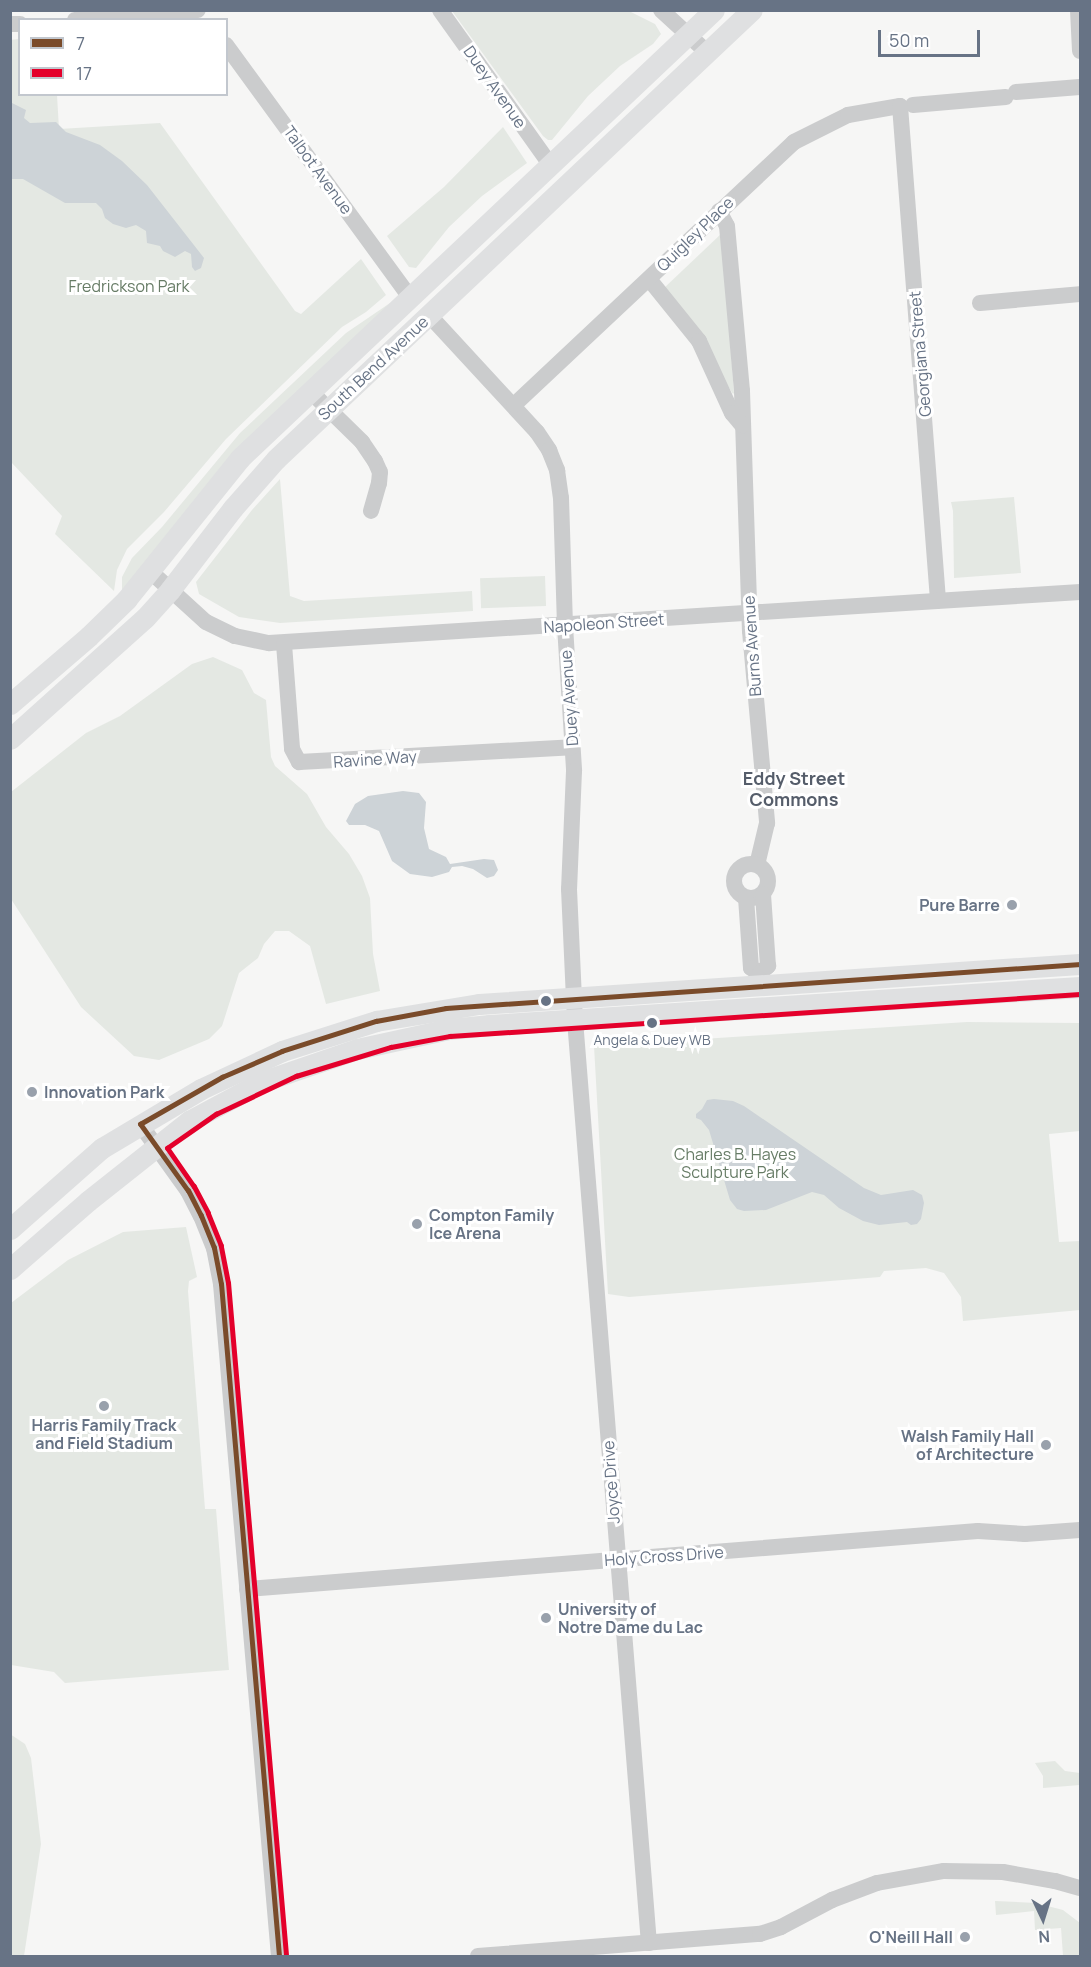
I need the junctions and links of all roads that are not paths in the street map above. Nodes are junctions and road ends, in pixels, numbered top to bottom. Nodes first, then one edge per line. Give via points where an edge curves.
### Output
1 (199, 10) edge
2 (440, 10) edge
3 (661, 10) edge
4 (714, 10) edge
5 (752, 10) edge
6 (1078, 10) edge
7 (100, 18) edge
8 (688, 35) junction
9 (228, 48) edge
10 (1080, 51) edge
11 (708, 53) junction
12 (1080, 87) edge
13 (906, 105) junction
14 (550, 164) junction
15 (719, 211) junction
16 (649, 279) junction
17 (1080, 294) edge
18 (409, 296) junction
19 (980, 303) dead end
20 (429, 315) junction
21 (310, 391) junction
22 (514, 405) junction
23 (329, 409) junction
24 (742, 425) junction
25 (371, 511) dead end
26 (151, 572) junction
27 (170, 590) junction
28 (1080, 592) edge
29 (938, 601) junction
30 (749, 613) junction
31 (565, 626) junction
32 (284, 644) junction
33 (10, 705) edge
34 (10, 739) edge
35 (572, 747) junction
36 (757, 866) junction
37 (763, 894) junction
38 (746, 898) junction
39 (1080, 964) edge
40 (760, 979) junction
41 (1080, 987) edge
42 (573, 998) junction
43 (574, 1020) junction
44 (140, 1124) junction
45 (156, 1146) junction
46 (10, 1229) edge
47 (10, 1269) edge
48 (1080, 1530) edge
49 (616, 1560) junction
50 (247, 1589) junction
51 (1080, 1888) edge
52 (649, 1943) junction
53 (279, 1956) edge
54 (478, 1956) edge

1 - 7 street
2 - 14 street, Duey Avenue
3 - 8 street
4 - 8 main road, South Bend Avenue
5 - 11 main road, South Bend Avenue
6 - 10 street
8 - 11 street
8 - 14 main road, South Bend Avenue
9 - 18 street, Talbot Avenue
11 - 20 main road, South Bend Avenue
12 - 13 street, Quigley Place
13 - 15 street, Quigley Place via 848,115 807,134
13 - 29 street, Georgiana Street
14 - 18 main road, South Bend Avenue
15 - 16 street, Quigley Place
15 - 24 street, Burns Avenue via 727,226
16 - 22 street, Quigley Place
16 - 24 street via 699,341 732,413
17 - 19 street
18 - 21 main road, South Bend Avenue
20 - 22 street, Duey Avenue
20 - 23 main road, South Bend Avenue
21 - 23 street
21 - 26 main road, South Bend Avenue via 240,458
22 - 31 street, Duey Avenue via 549,450 557,470
23 - 25 street via 362,442 380,472
23 - 27 main road, South Bend Avenue via 254,483
24 - 30 street, Burns Avenue
26 - 27 street, Napoleon Street
26 - 33 main road, South Bend Avenue via 89,636
27 - 32 street, Napoleon Street via 221,631 256,642
27 - 34 main road, South Bend Avenue via 108,653
28 - 29 street, Napoleon Street
29 - 30 street, Napoleon Street
30 - 31 street, Napoleon Street
30 - 36 street, Burns Avenue via 767,823
31 - 32 street, Napoleon Street
31 - 35 street, Duey Avenue
32 - 35 street, Ravine Way via 292,749 299,762
35 - 42 street, Duey Avenue via 569,889
36 - 37 street via 767,876
36 - 38 street via 743,867 734,878 738,892
37 - 38 street
37 - 40 street via 768,966
38 - 40 street via 751,968
39 - 40 main road
40 - 42 main road
41 - 43 main road
42 - 43 street, Duey Avenue
42 - 44 main road via 446,1008 344,1029 244,1067
43 - 45 main road via 449,1029 348,1051 293,1069 238,1094 189,1121
43 - 49 street, Joyce Drive
44 - 45 street
44 - 46 main road via 93,1155
45 - 47 main road
45 - 50 street via 188,1191 214,1248 221,1284
48 - 49 street, Holy Cross Drive via 1025,1534 978,1531
49 - 50 street, Holy Cross Drive
49 - 52 street, Joyce Drive
50 - 53 street
51 - 52 street via 1003,1872 923,1874 855,1890 760,1934
52 - 54 street

